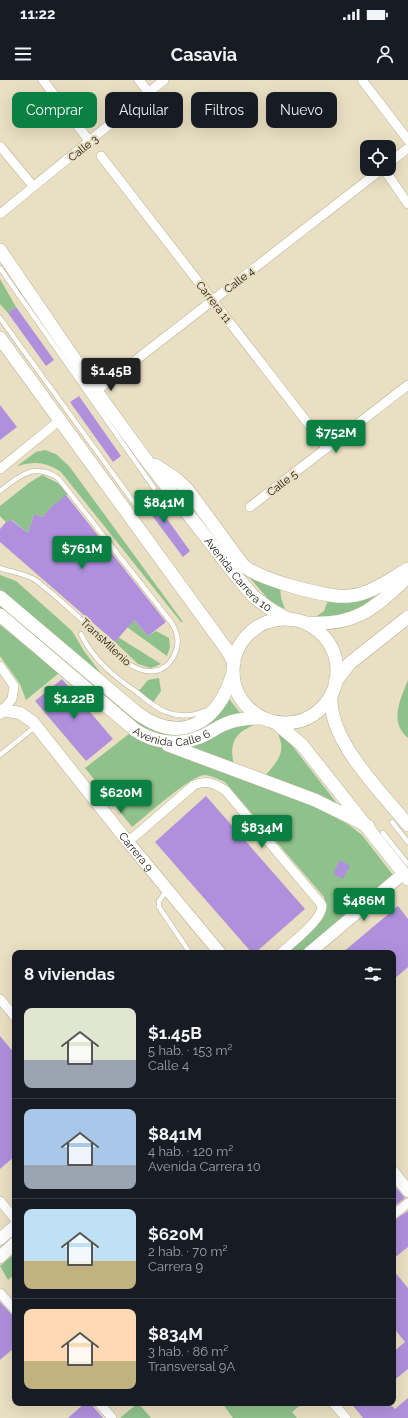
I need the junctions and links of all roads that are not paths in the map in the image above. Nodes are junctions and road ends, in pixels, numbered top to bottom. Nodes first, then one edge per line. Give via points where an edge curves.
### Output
1 (42, 80) edge
2 (139, 80) edge
3 (164, 80) edge
4 (362, 80) edge
5 (148, 92) edge
6 (150, 92) edge
7 (107, 128) edge
8 (408, 140) edge
9 (90, 142) junction
10 (0, 146) edge
11 (408, 148) edge
12 (101, 156) dead end
13 (396, 157) edge
14 (374, 176) edge
15 (388, 176) edge
16 (33, 186) junction
17 (408, 204) edge
18 (0, 214) edge
19 (0, 250) edge
20 (0, 268) edge
21 (213, 300) junction
22 (0, 318) edge
23 (0, 338) edge
24 (408, 385) edge
25 (96, 391) junction
26 (60, 420) junction
27 (327, 448) junction
28 (147, 461) junction
29 (0, 469) edge
30 (154, 488) dead end
31 (0, 491) edge
32 (135, 504) dead end
33 (250, 507) dead end
34 (0, 568) edge
35 (408, 570) edge
36 (408, 577) edge
37 (0, 598) edge
38 (0, 615) edge
39 (408, 617) edge
40 (288, 619) junction
41 (305, 623) junction
42 (81, 634) dead end
43 (0, 666) edge
44 (234, 667) junction
45 (335, 682) junction
46 (331, 694) junction
47 (218, 706) junction
48 (1, 712) edge
49 (262, 718) junction
50 (275, 722) junction
51 (36, 726) junction
52 (155, 740) junction
53 (0, 755) edge
54 (392, 822) dead end
55 (408, 825) edge
56 (368, 826) junction
57 (383, 833) dead end
58 (128, 842) junction
59 (408, 842) edge
60 (407, 872) edge
61 (167, 890) junction
62 (188, 950) edge
63 (217, 950) edge
64 (284, 950) edge
65 (312, 950) edge
66 (0, 999) edge
67 (12, 1013) edge
68 (396, 1176) edge
69 (408, 1191) edge
70 (0, 1201) edge
71 (408, 1203) edge
72 (396, 1213) edge
73 (12, 1215) edge
74 (12, 1229) edge
75 (0, 1239) edge
76 (12, 1246) edge
77 (0, 1257) edge
78 (0, 1293) edge
79 (12, 1307) edge
80 (102, 1406) edge
81 (336, 1406) edge
82 (112, 1418) edge
83 (346, 1418) edge

1 - 9 street
2 - 5 street
3 - 6 street, Calle 3
4 - 8 street
7 - 9 street, Calle 3
9 - 16 street, Calle 3
10 - 16 street
11 - 13 street
12 - 21 street, Carrera 11
14 - 21 street, Calle 4
15 - 17 street
16 - 18 street, Calle 3
19 - 25 main road, Avenida Carrera 10
20 - 30 lane
21 - 25 street, Calle 4
21 - 27 street, Carrera 11
22 - 32 lane
23 - 26 main road
24 - 27 street, Calle 5
25 - 28 main road, Avenida Carrera 10
26 - 29 street
26 - 44 main road via 224,645
27 - 33 street, Calle 5
28 - 35 main road via 187,489 243,565 252,572 340,597 371,590
28 - 40 main road, Avenida Carrera 10 via 245,587 263,604
31 - 34 lane, TransMilenio via 22,474 31,471 44,471 58,478 171,622 178,637 174,657 154,672 145,672 132,666 36,580
36 - 41 main road via 373,606 350,620 333,624
37 - 47 main road, Avenida Calle 6 via 149,722 163,728 187,727 199,722
38 - 52 main road, Avenida Calle 6 via 135,730
39 - 45 main road via 350,663
40 - 41 main road
40 - 44 main road via 276,620 254,630 237,651
41 - 45 main road via 322,635 331,647 336,662
42 - 47 lane, TransMilenio via 110,673 166,712 180,716 194,715
43 - 48 street, Carrera 9 via 14,686 12,699
44 - 47 main road, Avenida Calle 6 via 228,687
44 - 49 main road via 238,693 248,707
45 - 46 main road
46 - 50 main road via 325,704 307,718 297,722
46 - 55 main road via 333,715 345,746
48 - 51 street, Carrera 9 via 20,713 27,716
49 - 50 main road
49 - 52 main road, Avenida Calle 6 via 231,722 188,741
50 - 56 main road via 302,746
51 - 53 lane
51 - 58 street, Carrera 9
52 - 56 main road via 315,800
54 - 59 lane
56 - 60 main road
57 - 60 lane
58 - 61 street, Carrera 9
58 - 64 street via 194,785 201,782 213,783 226,791 322,905 318,918
60 - 65 street
61 - 62 lane via 159,901 159,907
61 - 63 street, Carrera 9
66 - 67 street
68 - 69 street
70 - 73 street
71 - 72 street
74 - 75 street
76 - 77 street
78 - 79 street
80 - 82 street
81 - 83 street

